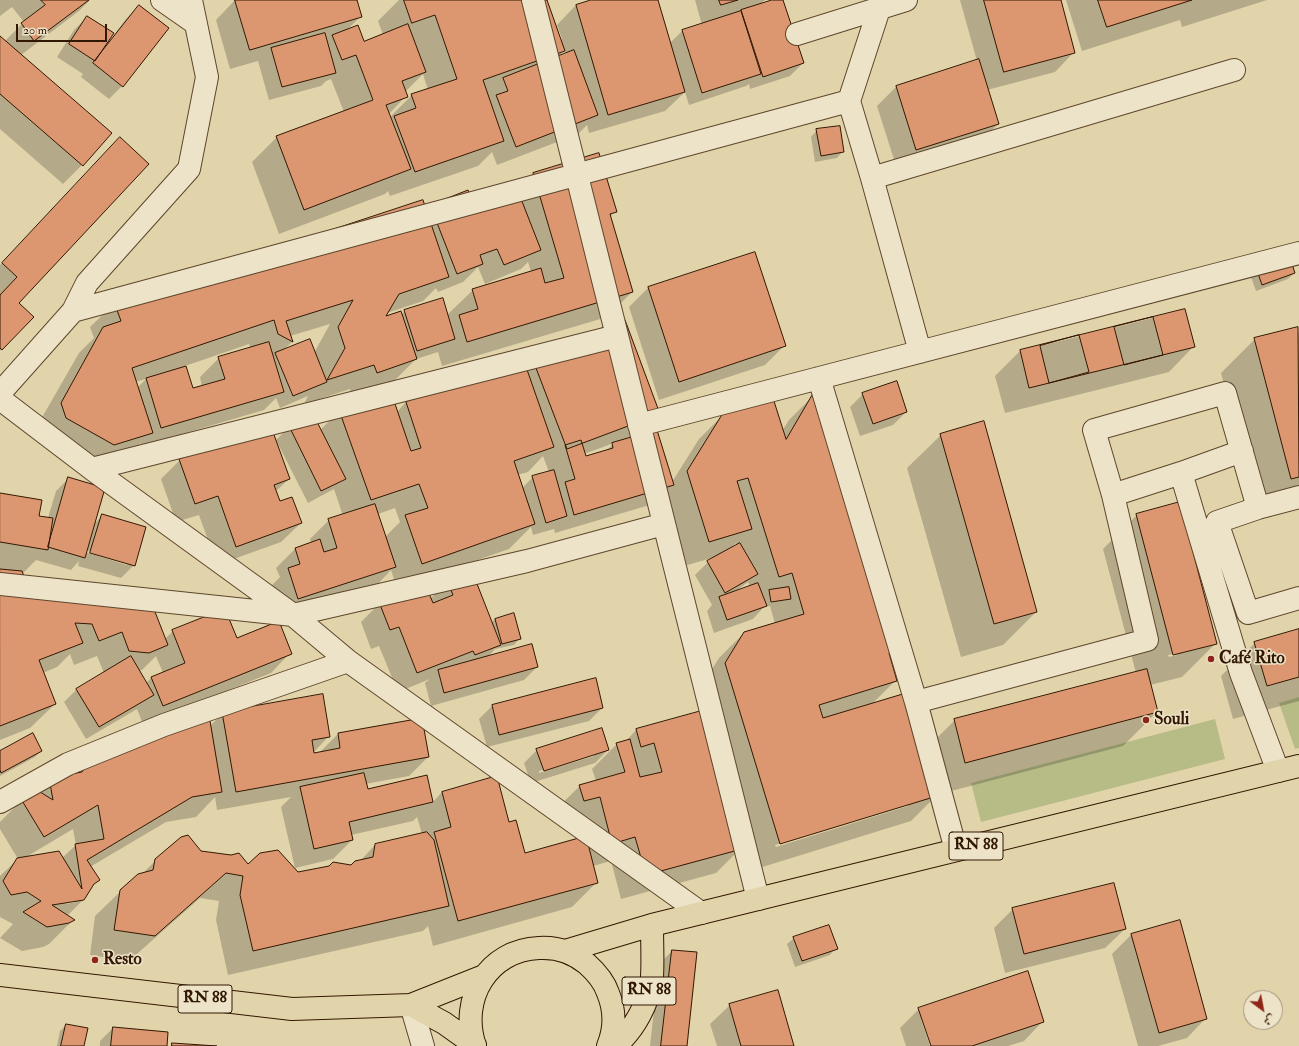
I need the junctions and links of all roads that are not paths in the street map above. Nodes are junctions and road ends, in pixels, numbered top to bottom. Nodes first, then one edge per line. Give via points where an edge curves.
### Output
1 (162, 0) edge
2 (191, 0) edge
3 (534, 0) edge
4 (906, 0) edge
5 (879, 9) junction
6 (195, 23) junction
7 (798, 34) dead end
8 (1234, 70) dead end
9 (849, 101) junction
10 (576, 174) junction
11 (872, 178) junction
12 (1299, 253) edge
13 (74, 311) junction
14 (617, 336) junction
15 (920, 352) junction
16 (819, 378) junction
17 (0, 393) edge
18 (0, 399) edge
19 (639, 425) junction
20 (1242, 451) junction
21 (92, 469) junction
22 (1181, 473) junction
23 (1113, 495) junction
24 (1299, 497) edge
25 (1258, 508) junction
26 (664, 524) junction
27 (0, 584) edge
28 (1299, 598) edge
29 (293, 615) junction
30 (348, 661) junction
31 (916, 702) junction
32 (1299, 766) edge
33 (1278, 771) junction
34 (0, 802) edge
35 (956, 850) junction
36 (758, 899) junction
37 (701, 913) junction
38 (652, 925) junction
39 (565, 951) junction
40 (0, 975) edge
41 (484, 976) junction
42 (411, 1005) junction
43 (423, 1046) edge
44 (475, 1046) edge
45 (608, 1046) edge
46 (615, 1046) edge

1 - 6 street
2 - 6 street
3 - 10 street
4 - 5 street
5 - 7 street
5 - 9 street
6 - 13 street via 207,77 189,169 87,283
8 - 11 street
9 - 10 street
9 - 11 street
10 - 13 street
10 - 14 street
11 - 15 street
12 - 15 street
13 - 17 street
14 - 19 street
14 - 21 street
15 - 16 street
16 - 19 street
16 - 31 street
18 - 21 street
19 - 26 street
20 - 22 street
20 - 23 street via 1225,393 1094,430
20 - 25 street
21 - 29 street
22 - 23 street
22 - 33 street via 1241,673
23 - 31 street via 1147,640
24 - 25 street
25 - 28 street via 1217,522 1248,612
26 - 29 street via 527,561
26 - 36 street
27 - 29 street
29 - 30 street
30 - 34 street via 164,725 68,764
30 - 37 street
31 - 35 street
32 - 33 main road, RN 88
33 - 35 main road, RN 88
35 - 36 main road, RN 88
36 - 37 main road, RN 88
37 - 38 main road, RN 88
38 - 39 main road, RN 88
38 - 46 main road, RN 88 via 652,978 648,994 634,1024
39 - 41 main road via 548,948 518,952 497,964
39 - 45 main road via 586,963 606,986 612,1002 614,1020
40 - 42 main road, RN 88 via 292,1010
41 - 42 main road, RN 88
41 - 44 main road via 475,992 470,1010 470,1028
42 - 43 street
42 - 44 main road via 444,1023

